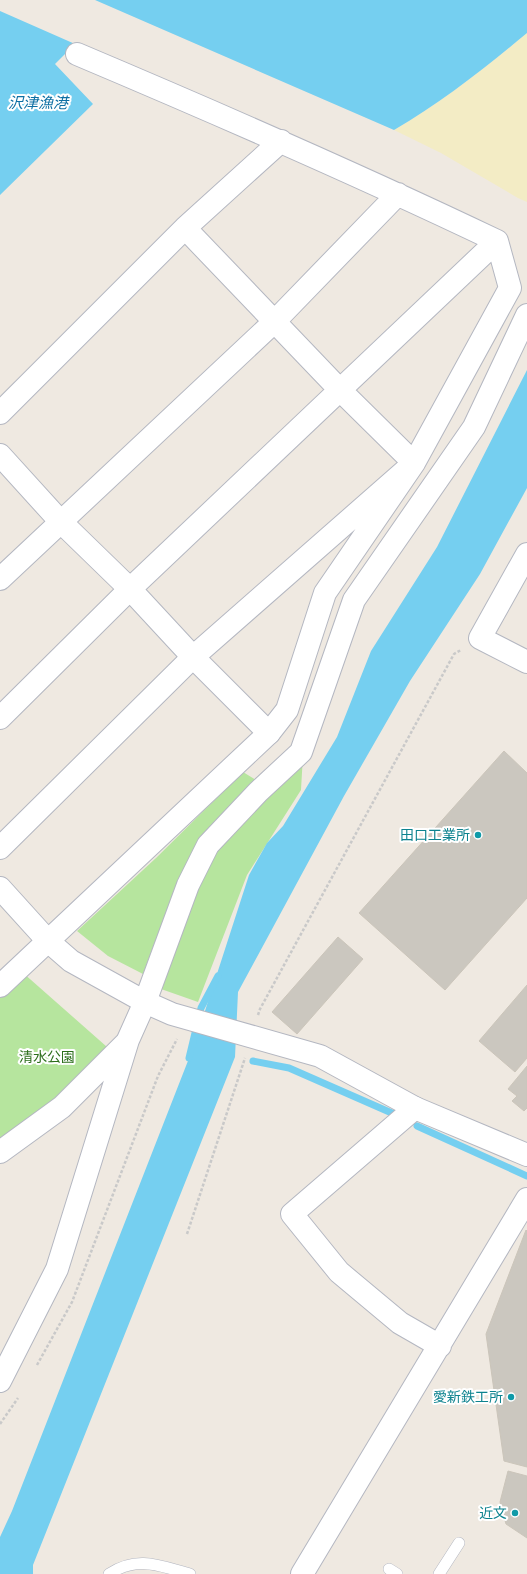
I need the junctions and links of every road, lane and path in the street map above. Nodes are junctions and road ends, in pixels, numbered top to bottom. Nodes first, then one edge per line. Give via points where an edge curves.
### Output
1 (77, 54) dead end
2 (281, 141) junction
3 (398, 194) junction
4 (186, 228) junction
5 (498, 241) junction
6 (527, 315) edge
7 (274, 322) junction
8 (340, 390) junction
9 (0, 413) edge
10 (0, 455) edge
11 (414, 464) junction
12 (60, 521) junction
13 (527, 554) edge
14 (0, 579) edge
15 (130, 589) junction
16 (480, 638) junction
17 (193, 658) junction
18 (527, 662) edge
19 (0, 718) edge
20 (269, 733) junction
21 (0, 848) edge
22 (0, 888) edge
23 (48, 941) junction
24 (0, 986) edge
25 (145, 1002) junction
26 (252, 1037) junction
27 (128, 1040) junction
28 (415, 1108) junction
29 (0, 1152) edge
30 (527, 1155) edge
31 (527, 1199) edge
32 (187, 1234) dead end
33 (440, 1346) junction
34 (0, 1381) edge
35 (459, 1543) dead end
36 (147, 1569) edge
37 (109, 1574) edge
38 (190, 1574) edge
39 (302, 1574) edge
40 (439, 1574) edge

1 - 2 street
2 - 3 street
2 - 4 street
3 - 5 street
3 - 7 street
4 - 7 street
4 - 9 street
5 - 8 street
5 - 11 street via 510,288
6 - 25 street via 474,427 354,600 301,752 258,792 208,846 188,885
7 - 8 street
7 - 12 street
8 - 11 street
8 - 15 street
10 - 12 street
11 - 17 street
11 - 20 street via 325,593 287,710
12 - 14 street
12 - 15 street
13 - 16 street
15 - 17 street
15 - 19 street
16 - 18 street
16 - 26 path via 454,654 260,1009
17 - 20 street
17 - 21 street
20 - 23 street
22 - 23 street
23 - 24 street
23 - 25 street via 72,961
25 - 26 street via 179,1016
25 - 27 street
26 - 28 street via 320,1056
26 - 32 path
27 - 29 street via 62,1107
27 - 34 street via 57,1269
28 - 30 street
28 - 33 street via 292,1214 339,1272 400,1323
31 - 33 street
33 - 39 street
35 - 40 lane
36 - 37 lane via 129,1564
36 - 38 lane

